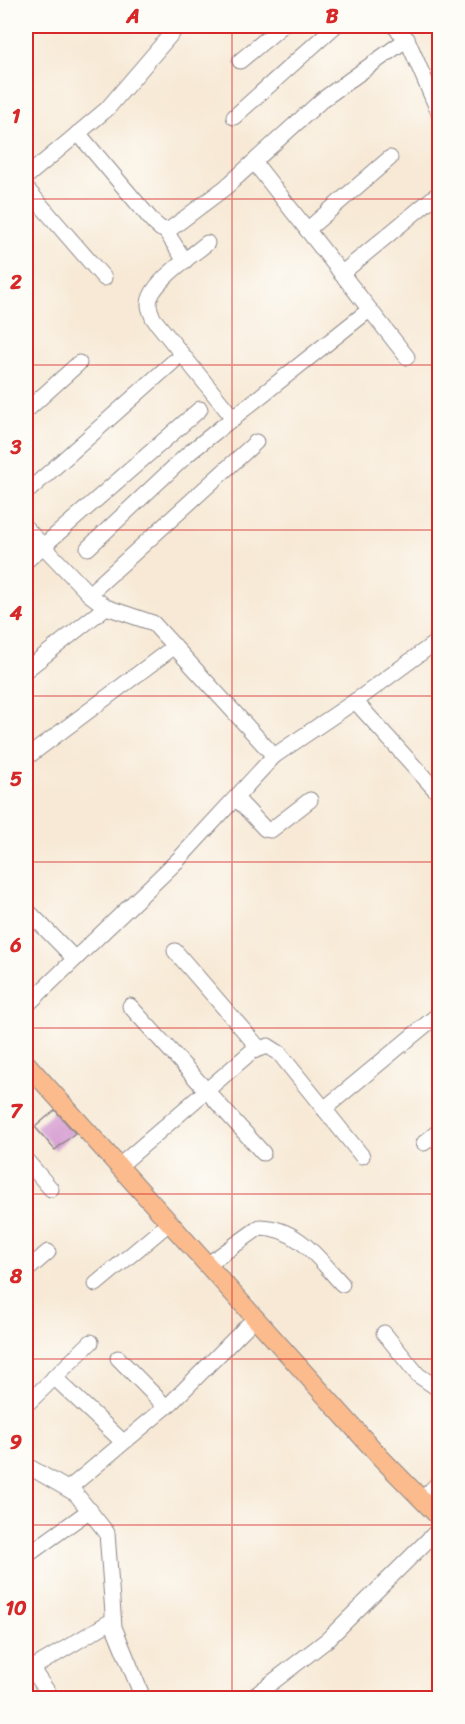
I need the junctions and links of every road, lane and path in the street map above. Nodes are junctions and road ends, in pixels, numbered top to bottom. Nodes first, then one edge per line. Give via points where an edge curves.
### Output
1 (178, 26) edge
2 (282, 26) edge
3 (335, 26) edge
4 (393, 26) edge
5 (407, 39) junction
6 (240, 61) dead end
7 (440, 115) edge
8 (234, 117) dead end
9 (78, 133) junction
10 (390, 158) dead end
11 (254, 162) junction
12 (26, 177) edge
13 (26, 188) edge
14 (440, 192) edge
15 (165, 230) junction
16 (307, 230) junction
17 (207, 243) dead end
18 (185, 261) junction
19 (341, 274) junction
20 (104, 278) dead end
21 (369, 310) junction
22 (407, 357) dead end
23 (172, 362) dead end
24 (79, 363) dead end
25 (200, 409) dead end
26 (26, 411) edge
27 (234, 418) junction
28 (256, 442) dead end
29 (26, 494) edge
30 (26, 528) edge
31 (43, 546) junction
32 (88, 548) dead end
33 (26, 561) edge
34 (89, 594) junction
35 (106, 608) junction
36 (440, 639) edge
37 (175, 646) junction
38 (26, 670) edge
39 (355, 701) junction
40 (274, 756) junction
41 (26, 758) edge
42 (440, 795) edge
43 (236, 798) junction
44 (310, 800) dead end
45 (26, 909) edge
46 (175, 951) dead end
47 (75, 959) junction
48 (26, 1006) edge
49 (130, 1006) dead end
50 (440, 1013) edge
51 (258, 1047) junction
52 (26, 1063) edge
53 (206, 1090) junction
54 (324, 1109) junction
55 (440, 1130) edge
56 (424, 1143) dead end
57 (263, 1153) dead end
58 (362, 1156) dead end
59 (26, 1160) edge
60 (118, 1167) junction
61 (51, 1189) dead end
62 (169, 1223) junction
63 (48, 1252) dead end
64 (207, 1265) junction
65 (26, 1271) edge
66 (96, 1284) dead end
67 (342, 1284) dead end
68 (255, 1318) junction
69 (384, 1333) dead end
70 (91, 1342) dead end
71 (118, 1358) dead end
72 (54, 1377) junction
73 (440, 1390) edge
74 (26, 1405) edge
75 (166, 1407) junction
76 (122, 1441) junction
77 (26, 1465) edge
78 (440, 1481) edge
79 (68, 1489) junction
80 (422, 1500) junction
81 (90, 1510) junction
82 (440, 1518) edge
83 (440, 1528) edge
84 (26, 1556) edge
85 (113, 1620) junction
86 (28, 1664) edge
87 (52, 1698) edge
88 (143, 1698) edge
89 (252, 1698) edge

1 - 9 street via 107,109
2 - 6 street
3 - 8 street
4 - 5 street
5 - 7 street
5 - 11 street via 322,100
9 - 12 street
9 - 15 street via 154,223
10 - 16 street
11 - 15 street via 176,226
11 - 16 street
13 - 20 street
14 - 19 street
15 - 18 street
16 - 19 street
17 - 18 street
18 - 27 street via 162,280 148,306 153,318
19 - 21 street
21 - 22 street
21 - 27 street
23 - 29 street
24 - 26 street
25 - 31 street
27 - 32 street via 189,453
28 - 34 street
30 - 31 street
31 - 33 street
31 - 34 street
34 - 35 street
35 - 37 street via 153,623
35 - 38 street
36 - 39 street
37 - 40 street
37 - 41 street
39 - 40 street
39 - 42 street
40 - 43 street
43 - 44 street via 265,829 271,830 284,824
43 - 47 street
45 - 47 street
46 - 51 street
47 - 48 street
49 - 53 street
50 - 54 street
51 - 53 street
51 - 54 street via 268,1046 279,1053
52 - 60 main road
53 - 57 street
53 - 60 street
54 - 58 street
55 - 56 street
59 - 61 street
60 - 62 main road
62 - 64 main road
62 - 66 street
63 - 65 street
64 - 67 street via 260,1227 269,1227 285,1230 300,1240
64 - 68 main road
68 - 75 street
68 - 80 main road
69 - 73 street via 418,1375
70 - 72 street
71 - 75 street
72 - 74 street
72 - 76 street
75 - 76 street
76 - 79 street
77 - 79 street
78 - 80 street
79 - 81 street
80 - 82 main road
81 - 84 street
81 - 85 street via 106,1533 109,1545
83 - 89 street via 327,1640
85 - 86 street
85 - 88 street via 128,1668
86 - 87 street

